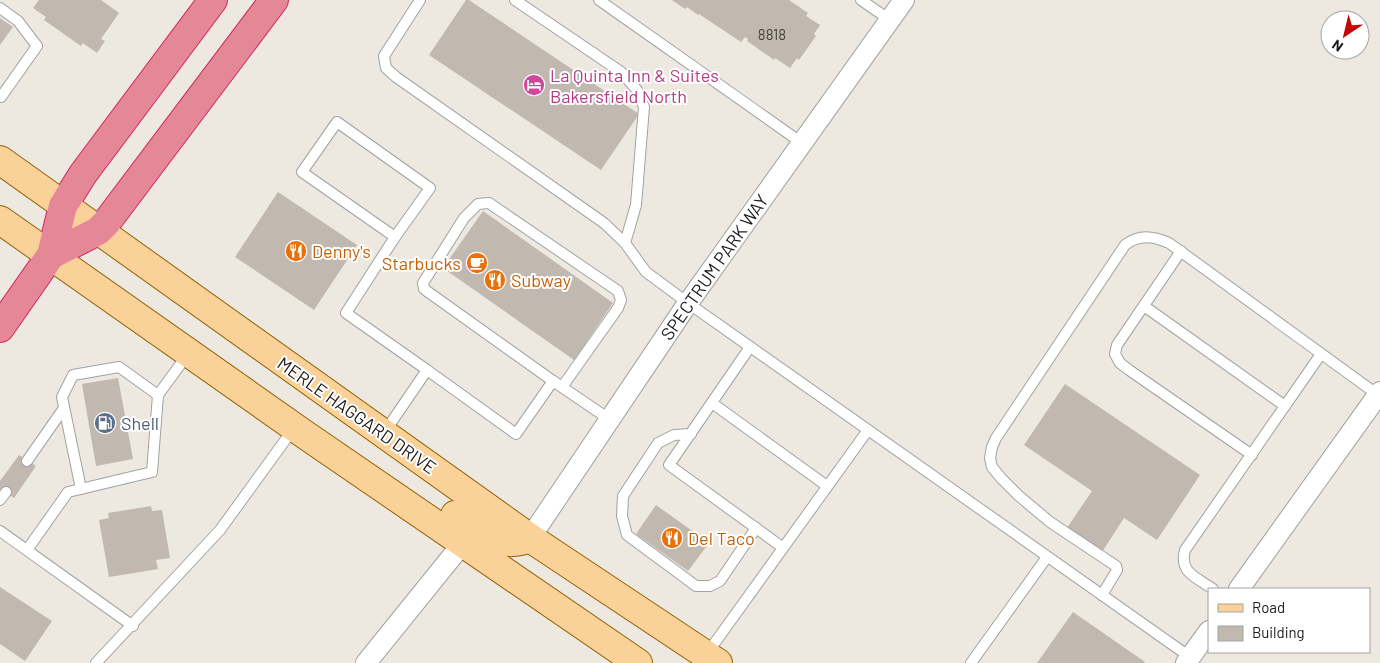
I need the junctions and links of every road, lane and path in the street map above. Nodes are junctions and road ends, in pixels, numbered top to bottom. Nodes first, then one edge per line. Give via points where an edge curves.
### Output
1 (212, 0) edge
2 (274, 0) edge
3 (420, 0) edge
4 (515, 0) edge
5 (599, 0) edge
6 (861, 0) edge
7 (904, 0) edge
8 (0, 8) edge
9 (890, 20) junction
10 (0, 97) edge
11 (802, 143) junction
12 (0, 160) edge
13 (63, 206) junction
14 (0, 220) edge
15 (98, 231) junction
16 (395, 237) junction
17 (625, 244) junction
18 (1181, 251) junction
19 (51, 255) junction
20 (688, 303) junction
21 (1144, 306) junction
22 (0, 328) edge
23 (750, 347) junction
24 (189, 353) junction
25 (1322, 354) junction
26 (427, 370) junction
27 (553, 381) junction
28 (562, 387) junction
29 (1379, 394) edge
30 (158, 395) junction
31 (712, 403) junction
32 (1285, 406) junction
33 (64, 408) junction
34 (609, 419) junction
35 (868, 430) junction
36 (299, 431) junction
37 (383, 434) junction
38 (690, 434) junction
39 (1252, 455) junction
40 (28, 461) dead end
41 (827, 486) junction
42 (81, 489) junction
43 (756, 528) junction
44 (0, 531) edge
45 (530, 538) junction
46 (464, 543) junction
47 (782, 547) junction
48 (27, 550) junction
49 (1048, 557) junction
50 (1212, 588) edge
51 (1240, 588) edge
52 (1102, 595) junction
53 (133, 626) junction
54 (1208, 632) edge
55 (712, 659) edge
56 (1188, 661) edge
57 (96, 663) edge
58 (366, 663) edge
59 (638, 663) edge
60 (971, 663) edge

1 - 13 highway
2 - 15 highway
3 - 17 lane via 384,56 386,68 604,223
4 - 17 lane via 621,72 637,90 644,107 636,205
5 - 11 lane
6 - 9 lane
7 - 9 street, SPECTRUM PARK WAY
8 - 10 lane via 18,20 38,46
9 - 11 street, SPECTRUM PARK WAY
11 - 20 street, SPECTRUM PARK WAY
12 - 13 main road, MERLE HAGGARD DRIVE
13 - 15 main road, MERLE HAGGARD DRIVE
13 - 19 highway
14 - 19 main road
15 - 19 highway
15 - 37 main road, MERLE HAGGARD DRIVE
16 - 16 lane via 430,188 337,122 302,172
16 - 26 lane via 346,313
17 - 20 lane via 646,272
18 - 21 lane
18 - 25 lane
18 - 52 lane via 1159,239 1145,236 1125,245 992,447 992,467 1019,496 1050,522 1116,566 1117,570
19 - 22 highway
19 - 24 main road
20 - 23 lane
20 - 34 street, SPECTRUM PARK WAY
21 - 32 lane
21 - 39 lane via 1117,345 1115,354 1120,363
23 - 31 lane
23 - 35 lane
24 - 30 lane
24 - 36 main road
25 - 29 lane
25 - 32 lane
26 - 27 lane via 516,434
26 - 37 lane
27 - 28 lane
27 - 28 lane via 424,289 423,283 464,218 478,204 489,202 618,291 621,300 618,308
28 - 34 lane
29 - 51 street
30 - 33 lane via 119,367 73,375 62,397
30 - 42 lane via 152,472
31 - 38 lane
31 - 41 lane
32 - 39 lane
33 - 40 lane
33 - 42 lane
34 - 45 street, SPECTRUM PARK WAY
35 - 41 lane
35 - 49 lane
36 - 45 main road via 387,471 490,537 510,543
36 - 46 main road
36 - 53 lane via 220,530
37 - 45 main road, MERLE HAGGARD DRIVE
38 - 43 lane via 669,465
38 - 43 lane via 674,435 658,443 623,496 622,516 627,535 696,586 710,586 720,581
39 - 50 lane via 1185,550 1182,561 1186,570
41 - 47 lane
42 - 48 lane via 68,492
43 - 47 lane
44 - 48 lane
45 - 55 main road, MERLE HAGGARD DRIVE
46 - 58 street
46 - 59 main road
47 - 55 lane
48 - 53 lane
49 - 52 lane
49 - 60 lane
52 - 56 lane
53 - 57 lane
54 - 56 street

